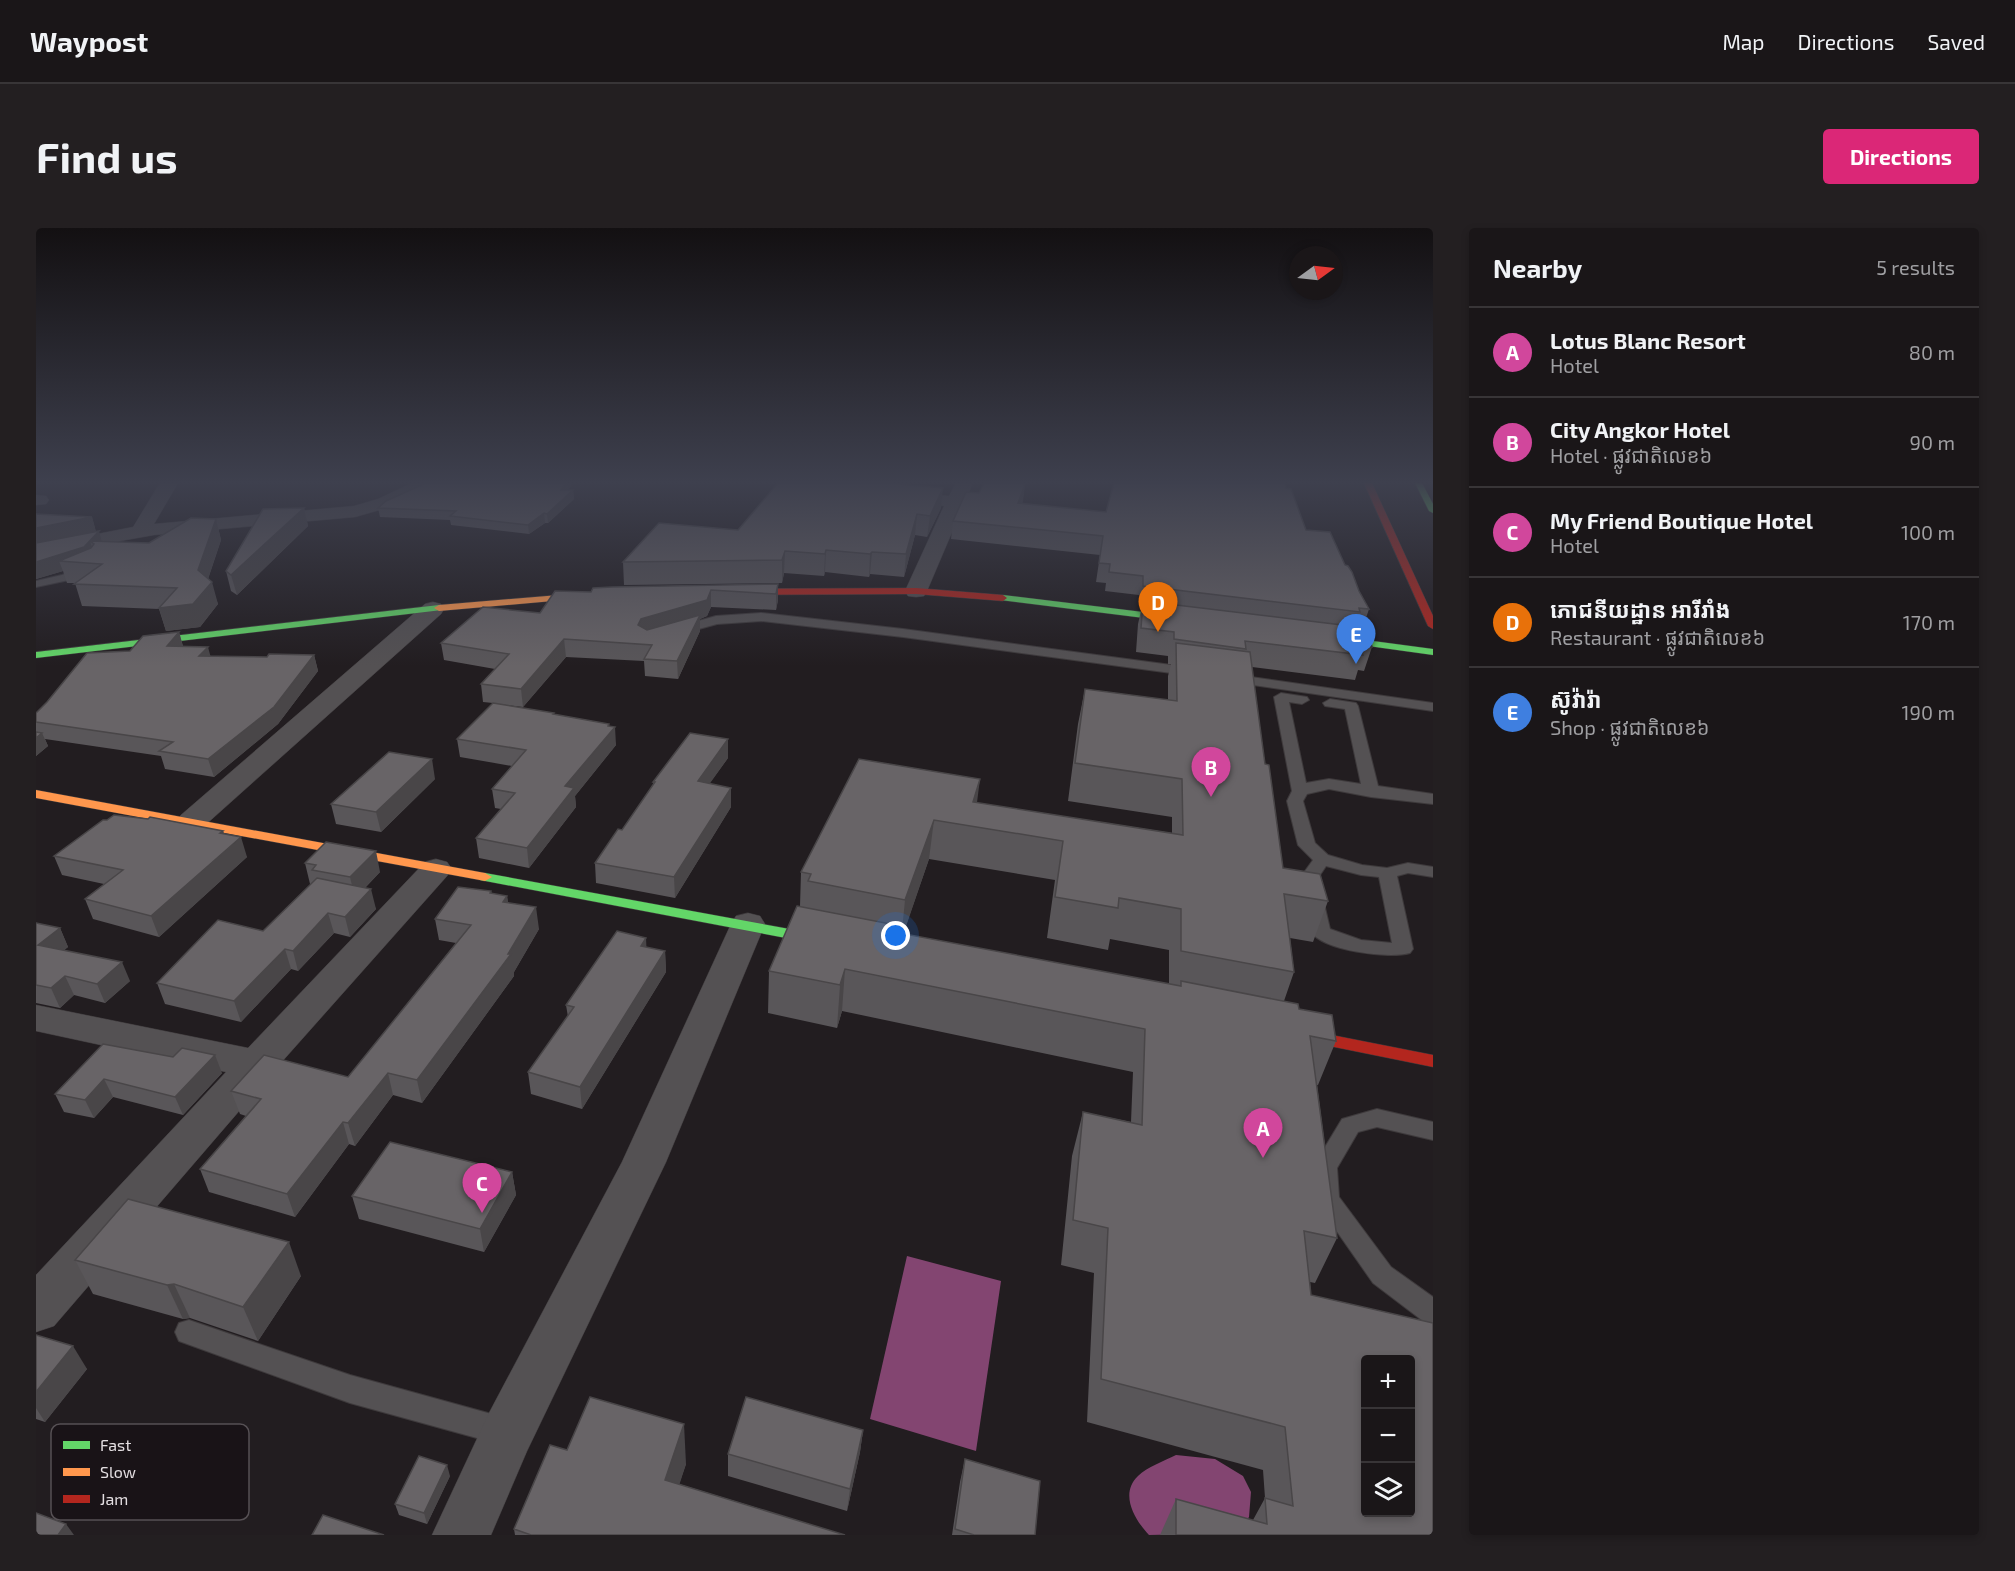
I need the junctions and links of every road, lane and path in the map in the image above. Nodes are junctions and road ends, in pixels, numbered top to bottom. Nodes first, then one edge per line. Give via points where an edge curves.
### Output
1 (69, 544) edge
2 (937, 544) edge
3 (1396, 544) edge
4 (36, 552) edge
5 (93, 566) edge
6 (36, 584) edge
7 (916, 591) junction
8 (718, 592) edge
9 (613, 594) edge
10 (433, 609) junction
11 (1200, 622) edge
12 (1433, 626) edge
13 (666, 635) edge
14 (1316, 637) edge
15 (1433, 652) edge
16 (36, 655) edge
17 (1433, 707) edge
18 (1300, 791) junction
19 (1371, 792) junction
20 (36, 794) edge
21 (1433, 799) edge
22 (192, 821) junction
23 (1322, 859) junction
24 (436, 869) junction
25 (1433, 872) edge
26 (1387, 873) junction
27 (748, 924) junction
28 (841, 943) edge
29 (36, 1018) edge
30 (1282, 1031) edge
31 (1433, 1061) edge
32 (257, 1064) junction
33 (1433, 1131) edge
34 (36, 1310) edge
35 (1433, 1312) edge
36 (189, 1332) dead end
37 (508, 1432) junction
38 (461, 1535) edge

1 - 4 street
2 - 7 street
3 - 12 main road
5 - 6 lane via 65,578
7 - 8 main road
7 - 11 main road
9 - 10 main road
10 - 16 main road
10 - 22 street
13 - 17 lane via 716,620 761,617
14 - 15 main road
18 - 19 lane via 1329,784
18 - 19 lane via 1281,697 1351,706
18 - 23 lane via 1295,801 1307,845
19 - 21 lane
20 - 22 main road
22 - 24 main road
23 - 26 lane
23 - 26 lane via 1309,878 1321,932 1383,950 1403,949
24 - 27 main road
24 - 32 street
25 - 26 lane via 1408,868
27 - 28 main road
27 - 37 street via 644,1162
29 - 32 street
30 - 31 main road
32 - 34 street
33 - 35 lane via 1377,1118 1350,1125 1325,1167 1328,1200 1382,1275
36 - 37 lane via 350,1389
37 - 38 street

